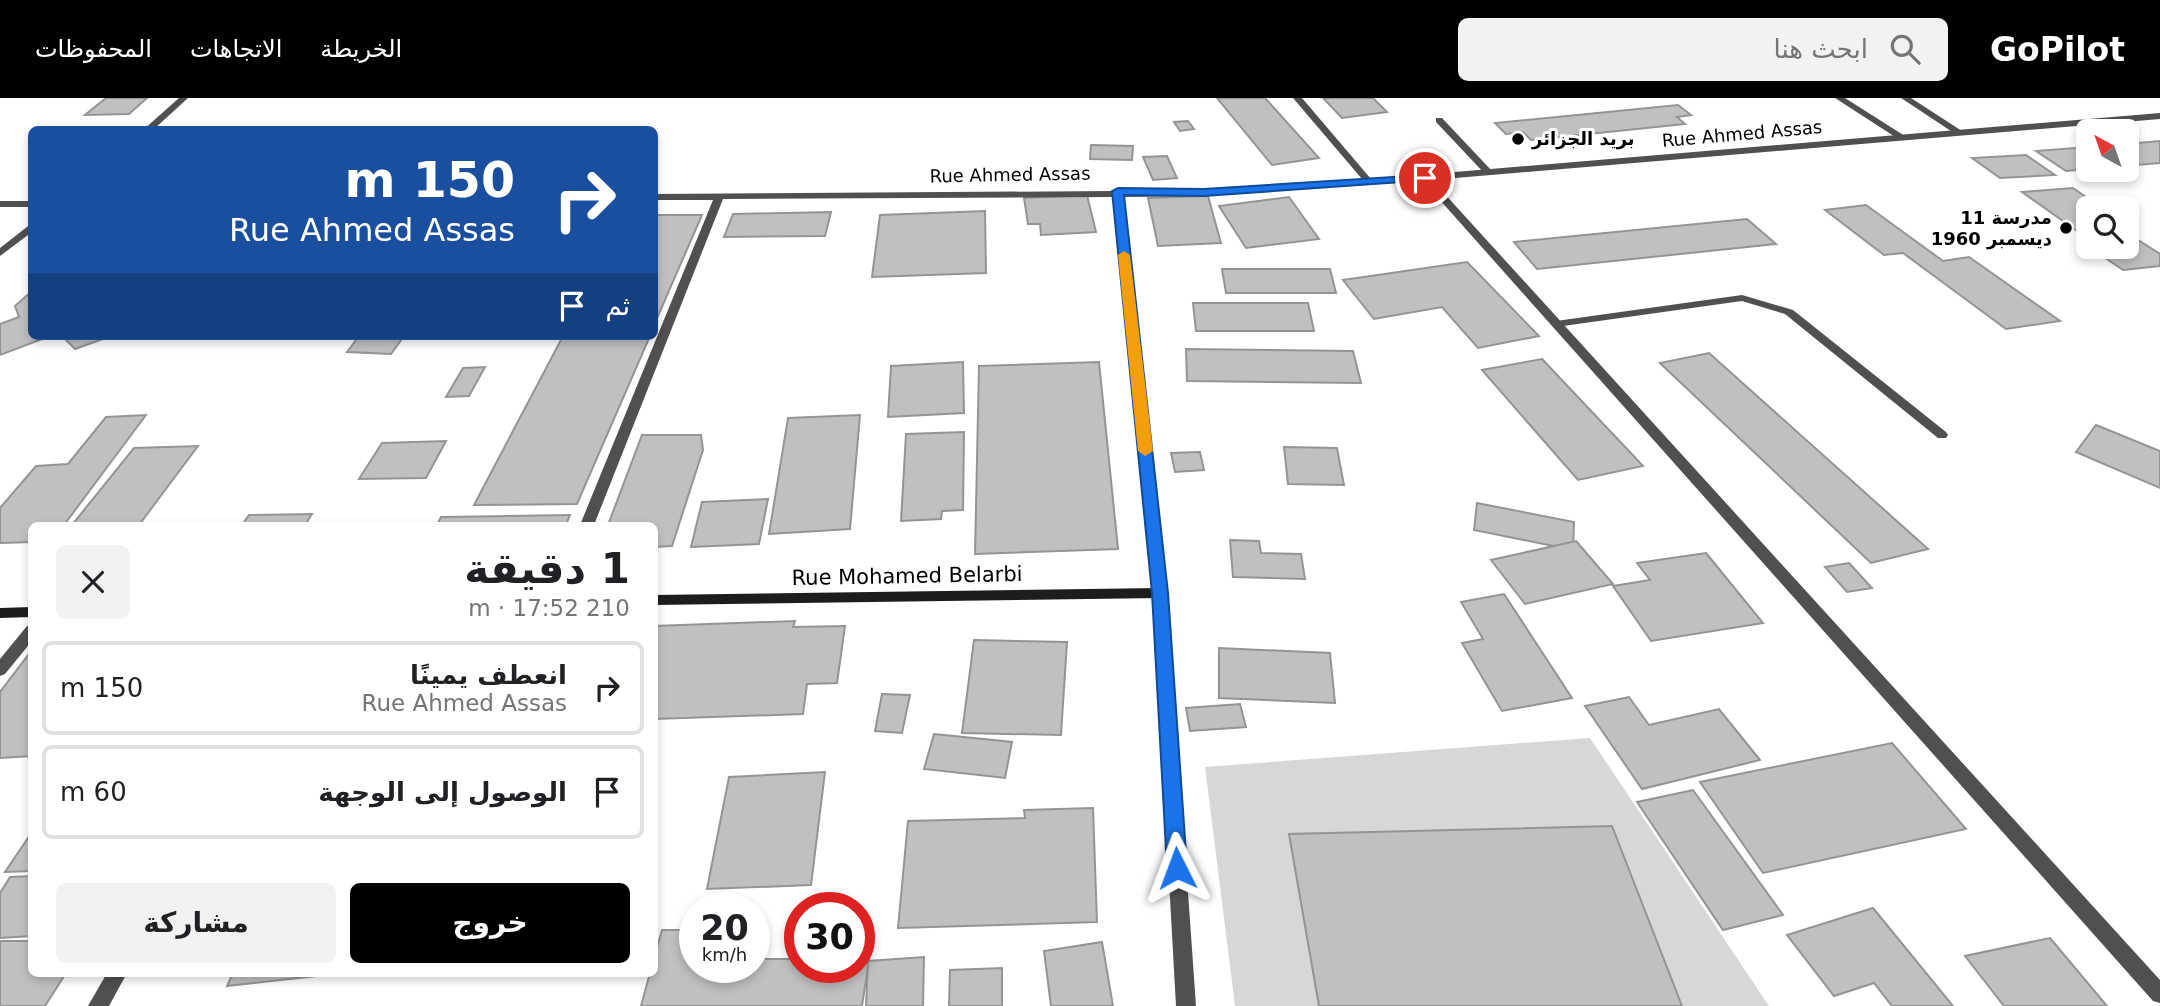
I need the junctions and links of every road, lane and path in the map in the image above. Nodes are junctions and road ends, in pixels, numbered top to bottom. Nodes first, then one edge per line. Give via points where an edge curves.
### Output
1 (184, 98) edge
2 (1297, 98) edge
3 (1839, 98) edge
4 (1905, 98) edge
5 (2160, 116) edge
6 (1439, 120) dead end
7 (152, 126) edge
8 (1960, 133) junction
9 (1903, 138) junction
10 (1489, 173) junction
11 (1425, 178) junction
12 (1369, 182) junction
13 (1118, 191) junction
14 (719, 196) junction
15 (658, 197) edge
16 (0, 204) edge
17 (28, 204) edge
18 (28, 229) edge
19 (0, 253) edge
20 (1556, 324) junction
21 (1942, 435) dead end
22 (588, 522) edge
23 (1160, 593) junction
24 (658, 600) edge
25 (28, 612) edge
26 (0, 613) edge
27 (28, 635) edge
28 (0, 670) edge
29 (116, 977) edge
30 (2160, 994) edge
31 (98, 1006) edge
32 (1186, 1006) edge

1 - 7 street
2 - 12 street
3 - 9 street
4 - 8 street
5 - 8 street, Rue Ahmed Assas
6 - 10 street
8 - 9 street, Rue Ahmed Assas
9 - 10 street, Rue Ahmed Assas
10 - 11 street, Rue Ahmed Assas
11 - 12 street, Rue Ahmed Assas
11 - 20 street
12 - 13 street, Rue Ahmed Assas via 1204,192
13 - 14 street, Rue Ahmed Assas
13 - 23 street
14 - 15 street, Rue Ahmed Assas
14 - 22 street
16 - 17 street
18 - 19 street
20 - 21 street via 1742,298 1762,302 1789,312
20 - 30 street
23 - 24 street, Rue Mohamed Belarbi
23 - 32 street
25 - 26 street
27 - 28 street
29 - 31 street

